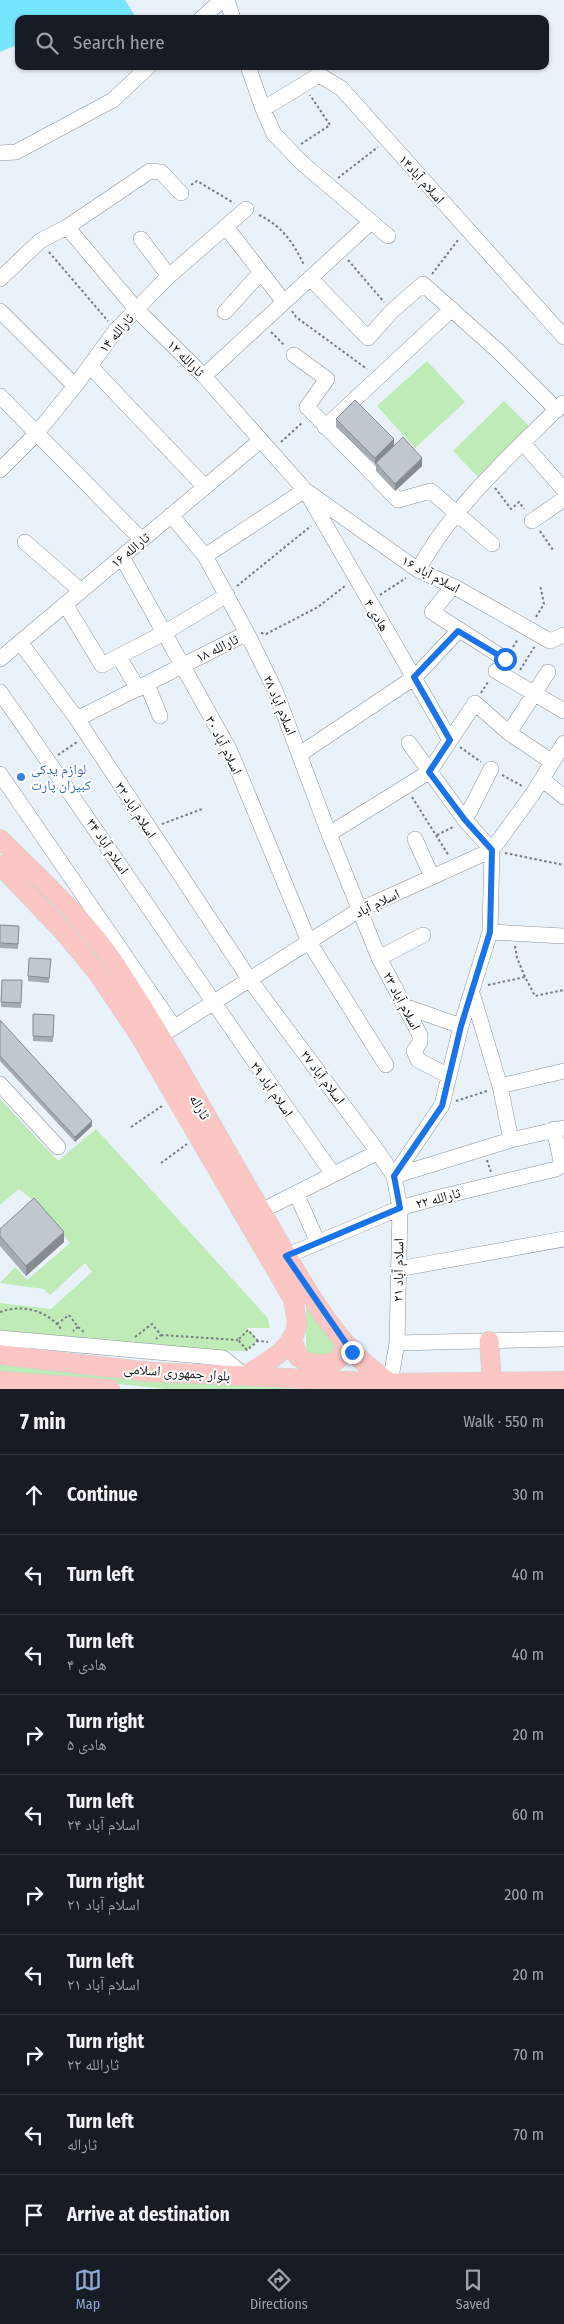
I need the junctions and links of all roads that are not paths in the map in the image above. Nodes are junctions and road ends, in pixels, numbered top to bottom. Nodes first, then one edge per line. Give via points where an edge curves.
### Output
1 (222, 0) edge
2 (227, 0) edge
3 (205, 15) edge
4 (232, 15) edge
5 (145, 70) edge
6 (249, 70) edge
7 (262, 109) junction
8 (0, 153) edge
9 (181, 192) dead end
10 (246, 209) dead end
11 (371, 222) junction
12 (67, 227) junction
13 (226, 227) junction
14 (388, 236) dead end
15 (142, 239) dead end
16 (261, 272) junction
17 (169, 276) junction
18 (0, 278) edge
19 (310, 278) junction
20 (284, 302) junction
21 (136, 309) junction
22 (452, 309) junction
23 (0, 311) edge
24 (225, 312) dead end
25 (564, 336) edge
26 (294, 355) road end
27 (90, 366) junction
28 (204, 376) junction
29 (75, 386) junction
30 (0, 396) edge
31 (560, 406) edge
32 (324, 427) junction
33 (36, 434) junction
34 (260, 440) junction
35 (523, 443) junction
36 (0, 470) edge
37 (205, 486) junction
38 (305, 490) junction
39 (564, 490) edge
40 (564, 499) edge
41 (457, 513) junction
42 (171, 515) junction
43 (532, 521) dead end
44 (142, 540) junction
45 (25, 542) dead end
46 (492, 544) dead end
47 (205, 556) junction
48 (122, 557) junction
49 (418, 570) junction
50 (453, 586) junction
51 (80, 592) junction
52 (227, 594) junction
53 (65, 604) junction
54 (458, 631) junction
55 (164, 633) junction
56 (248, 633) junction
57 (564, 635) edge
58 (20, 642) junction
59 (119, 657) junction
60 (0, 659) edge
61 (182, 666) junction
62 (548, 672) dead end
63 (414, 677) junction
64 (142, 687) junction
65 (0, 692) edge
66 (535, 693) junction
67 (564, 711) edge
68 (160, 716) dead end
69 (77, 719) junction
70 (509, 733) junction
71 (450, 740) junction
72 (409, 743) dead end
73 (564, 743) edge
74 (300, 754) junction
75 (552, 762) junction
76 (491, 769) dead end
77 (429, 772) junction
78 (0, 774) edge
79 (542, 779) junction
80 (564, 797) edge
81 (465, 820) junction
82 (329, 834) junction
83 (0, 839) edge
84 (415, 839) dead end
85 (492, 850) junction
86 (0, 865) edge
87 (432, 877) junction
88 (360, 910) junction
89 (490, 932) junction
90 (423, 935) dead end
91 (564, 936) edge
92 (309, 942) junction
93 (379, 958) junction
94 (250, 980) junction
95 (472, 991) junction
96 (212, 1003) junction
97 (404, 1006) junction
98 (461, 1026) junction
99 (166, 1032) junction
100 (386, 1065) dead end
101 (564, 1071) edge
102 (447, 1075) junction
103 (0, 1084) edge
104 (500, 1086) junction
105 (559, 1129) edge
106 (512, 1140) junction
107 (58, 1147) dead end
108 (378, 1152) junction
109 (333, 1174) junction
110 (394, 1176) junction
111 (296, 1194) junction
112 (400, 1208) junction
113 (262, 1211) junction
114 (564, 1239) edge
115 (318, 1243) junction
116 (286, 1256) junction
117 (398, 1269) junction
118 (0, 1338) edge
119 (564, 1339) edge
120 (290, 1340) junction
121 (344, 1341) junction
122 (489, 1341) junction
123 (397, 1343) junction
124 (0, 1355) edge
125 (245, 1376) junction
126 (564, 1380) edge
127 (0, 1381) edge
128 (492, 1381) junction
129 (390, 1383) junction
130 (110, 1389) edge

1 - 3 street
2 - 4 street
5 - 8 street via 113,100 16,152
6 - 7 street
7 - 11 street via 274,134 291,152
7 - 25 street, اسلام آباد۱۴ via 319,75 342,88
9 - 12 street via 161,172 150,171
10 - 13 street, ثارالله ۱۴
11 - 14 street
11 - 19 street
12 - 18 street via 40,241
12 - 21 street, ثارالله ۱۲
13 - 16 street
13 - 17 street, ثارالله ۱۴
15 - 17 street
16 - 20 street
16 - 24 street
17 - 21 street, ثارالله ۱۴
19 - 20 street
19 - 22 street via 368,338 423,284
20 - 28 street
21 - 27 street, ثارالله ۱۴
21 - 28 street, ثارالله ۱۲
22 - 31 street
22 - 32 street
23 - 29 street
26 - 32 street via 327,379 307,407
27 - 29 street, ثارالله ۱۴
27 - 37 street
28 - 34 street, ثارالله ۱۲
29 - 33 street, ثارالله ۱۴
30 - 33 street
31 - 35 street
32 - 41 street via 398,500 432,491
33 - 36 street, ثارالله ۱۴
33 - 44 street
34 - 37 street, ثارالله ۱۶
34 - 38 street, ثارالله ۱۲
35 - 39 street
35 - 41 street
37 - 42 street, ثارالله ۱۶
38 - 47 street
38 - 49 street, اسلام آباد ۱۶
38 - 63 street, هادی ۴
40 - 43 street
41 - 46 street
41 - 49 street via 433,542
42 - 44 street, ثارالله ۱۶
42 - 47 street, اسلام آباد ۲۸
44 - 48 street, ثارالله ۱۶
45 - 51 street
47 - 52 street, اسلام آباد ۲۸
48 - 51 street, ثارالله ۱۶
48 - 55 street, اسلام آباد ۳۰
49 - 50 street, اسلام آباد ۱۶
50 - 54 street via 432,612
50 - 57 street, اسلام آباد ۱۶ via 550,641
51 - 53 street, ثارالله ۱۶
52 - 55 street
52 - 56 street, اسلام آباد ۲۸
53 - 58 street, ثارالله ۱۶
53 - 59 street via 102,665
54 - 63 street
54 - 66 street via 500,665 512,680
55 - 59 street
55 - 61 street, اسلام آباد ۳۰
56 - 61 street, ثارالله ۱۸
56 - 74 street, اسلام آباد ۲۸
58 - 60 street, ثارالله ۱۶
58 - 69 street, اسلام آباد ۳۲
59 - 64 street
61 - 64 street, ثارالله ۱۸
61 - 92 street, اسلام آباد ۳۰ via 230,751
62 - 66 street
63 - 71 street, هادی ۴
63 - 74 street
64 - 68 street
64 - 69 street, ثارالله ۱۸
65 - 96 street, اسلام آباد ۳۴ via 113,852
66 - 67 street
66 - 70 street
69 - 94 street, اسلام آباد ۳۲
70 - 71 street via 475,703
70 - 75 street
71 - 77 street
72 - 77 street
73 - 75 street, اسلام آباد
74 - 82 street, اسلام آباد ۲۸
75 - 79 street, اسلام آباد
76 - 81 street
77 - 81 street
77 - 82 street
78 - 99 street
79 - 80 street
79 - 85 street, اسلام آباد
81 - 85 street
82 - 88 street, اسلام آباد ۲۸
83 - 99 main road, ثاراله via 79,918
84 - 87 street
85 - 87 street, اسلام آباد
85 - 89 street
86 - 120 main road, ثاراله via 97,972 140,1036 293,1299 297,1324
87 - 88 street, اسلام آباد
88 - 92 street, اسلام آباد
88 - 93 street, اسلام آباد ۲۳
89 - 91 street
89 - 95 street
90 - 93 street
92 - 94 street, اسلام آباد
92 - 100 street, اسلام آباد ۳۰
93 - 97 street, اسلام آباد ۲۳
94 - 96 street, اسلام آباد
94 - 108 street, اسلام آباد ۲۷
95 - 98 street
95 - 104 street
96 - 99 street, اسلام آباد
96 - 109 street, اسلام آباد ۲۹
97 - 98 street
97 - 102 street, اسلام آباد ۲۳ via 420,1035 414,1051 418,1060
98 - 102 street
99 - 113 main road, ثاراله
101 - 104 street
102 - 110 street via 442,1106
103 - 107 street
104 - 106 street
105 - 106 street
105 - 112 street, ثارالله ۲۲ via 561,1161 556,1169
106 - 110 street
108 - 109 street
108 - 110 street, اسلام آباد ۲۷
109 - 111 street
110 - 112 street, اسلام آباد ۲۱
111 - 113 street
111 - 115 street
112 - 115 street, ثارالله ۲۲
112 - 117 street, اسلام آباد ۲۱
113 - 116 main road, ثاراله
114 - 117 street
115 - 116 street, ثارالله ۲۲
116 - 121 main road, ثاراله
117 - 123 street, اسلام آباد ۲۱
118 - 125 street via 223,1358
119 - 122 street
120 - 121 main road via 298,1357 308,1364 326,1364 340,1359 345,1350
120 - 125 main road via 282,1352
121 - 129 main road, ثاراله via 369,1369
122 - 123 street
122 - 128 main road
123 - 129 street, اسلام آباد ۲۱
124 - 125 main road, بلوار جمهوری اسلامی via 151,1372
125 - 129 main road, بلوار جمهوری اسلامی
126 - 128 main road, بلوار جمهوری اسلامی
127 - 130 main road, بلوار جمهوری اسلامی
128 - 129 main road, بلوار جمهوری اسلامی

